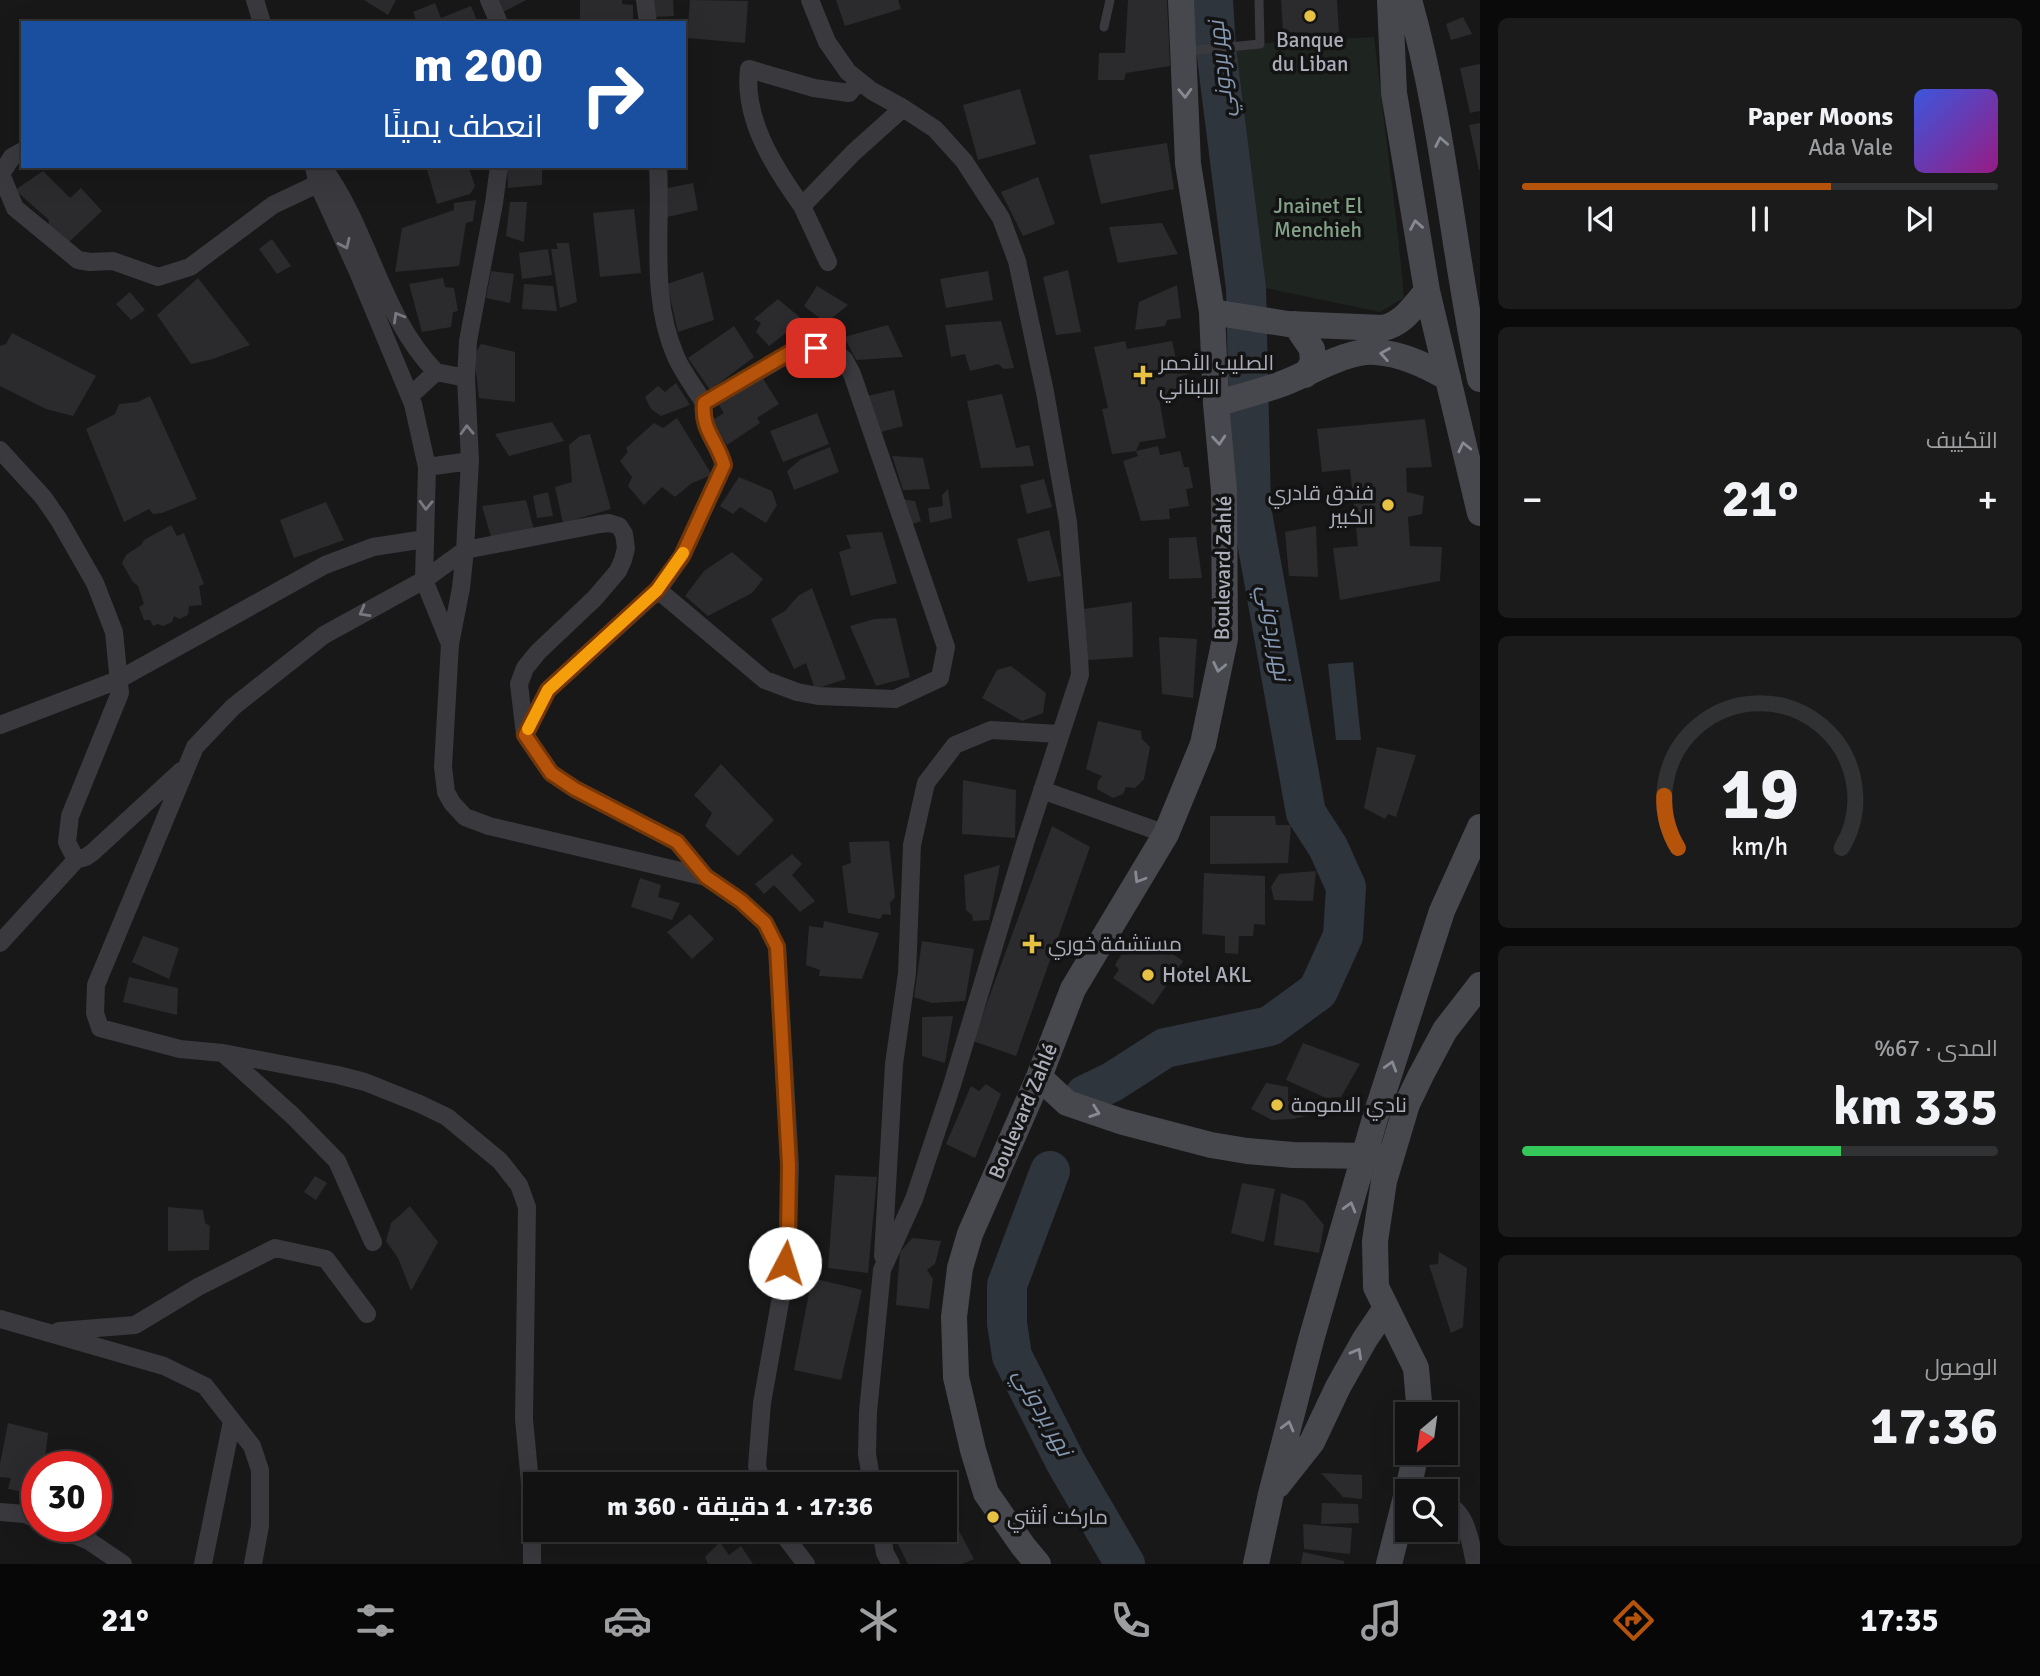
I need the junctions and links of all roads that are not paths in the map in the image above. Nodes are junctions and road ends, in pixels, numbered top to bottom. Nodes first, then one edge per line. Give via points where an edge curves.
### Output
1 (255, 0) edge
2 (489, 0) edge
3 (645, 0) edge
4 (810, 0) edge
5 (1110, 0) edge
6 (1181, 0) edge
7 (1259, 0) edge
8 (1390, 0) edge
9 (1409, 0) edge
10 (261, 21) edge
11 (498, 21) edge
12 (648, 21) edge
13 (1104, 27) dead end
14 (1193, 50) junction
15 (859, 81) junction
16 (903, 108) junction
17 (21, 152) edge
18 (499, 168) edge
19 (658, 168) edge
20 (321, 173) edge
21 (1, 174) edge
22 (802, 206) junction
23 (828, 262) dead end
24 (1427, 292) junction
25 (1220, 313) junction
26 (1291, 324) junction
27 (436, 372) junction
28 (1302, 376) junction
29 (466, 378) junction
30 (1448, 378) junction
31 (1480, 379) edge
32 (410, 396) junction
33 (1227, 401) junction
34 (704, 403) junction
35 (0, 450) edge
36 (470, 461) junction
37 (427, 467) junction
38 (1480, 513) edge
39 (425, 539) junction
40 (465, 550) junction
41 (424, 580) junction
42 (657, 590) junction
43 (450, 644) junction
44 (118, 680) junction
45 (0, 724) edge
46 (1059, 734) junction
47 (525, 735) junction
48 (186, 766) junction
49 (1042, 790) junction
50 (1480, 827) edge
51 (1166, 834) junction
52 (76, 860) junction
53 (706, 877) junction
54 (0, 943) edge
55 (1480, 985) edge
56 (223, 1053) junction
57 (1039, 1077) junction
58 (1377, 1156) junction
59 (373, 1242) dead end
60 (882, 1270) junction
61 (1386, 1308) junction
62 (366, 1314) dead end
63 (0, 1320) edge
64 (46, 1333) junction
65 (1419, 1402) edge
66 (232, 1421) junction
67 (759, 1472) edge
68 (870, 1472) edge
69 (1271, 1494) junction
70 (0, 1512) edge
71 (21, 1514) edge
72 (1458, 1516) edge
73 (1395, 1540) edge
74 (90, 1542) edge
75 (789, 1542) edge
76 (883, 1542) edge
77 (123, 1564) edge
78 (203, 1564) edge
79 (253, 1564) edge
80 (532, 1564) edge
81 (806, 1564) edge
82 (891, 1564) edge
83 (1038, 1564) edge
84 (1256, 1564) edge
85 (1389, 1564) edge
86 (1475, 1564) edge

1 - 10 street
2 - 11 street
3 - 12 street
4 - 15 street via 827,42
5 - 13 lane
6 - 14 main road, Boulevard Zahlé
7 - 14 lane via 1261,44
24 -> 8 main road via 1394,93
31 -> 9 main road via 1444,158
14 -> 25 main road, Boulevard Zahlé via 1188,164
15 - 16 street
15 - 22 street via 849,93 749,69 747,85 758,132
16 - 22 street
16 - 46 street via 935,129 964,161 1001,218 1017,261 1061,483 1075,580 1080,675
17 - 21 street
18 - 29 street via 468,341
19 - 34 street via 657,274 662,311 676,358
20 - 21 street via 190,267 158,277 113,261 78,260 15,208
27 -> 20 street via 386,298
20 -> 32 street
22 - 23 street
24 - 26 main road via 1396,325
24 - 30 main road
25 - 26 main road
25 - 33 main road, Boulevard Zahlé
26 - 28 main road via 1312,349 1314,363
27 - 29 street
27 - 32 street
30 -> 28 main road via 1419,362 1376,352 1358,352
28 - 33 main road
36 -> 29 street
38 -> 30 main road
32 - 37 street
33 -> 51 main road, Boulevard Zahlé via 1225,639 1202,744
34 - 42 street via 702,419 724,465 682,556
34 - 42 street via 797,349 830,351 849,365 946,647 940,678 895,699 797,692 765,680
35 - 44 street via 43,497 95,583 114,632
36 - 37 street
36 - 40 street
37 -> 39 street
39 - 41 street
39 - 44 street via 373,547 325,565
40 - 41 street
40 - 43 street
40 - 47 street via 609,523 624,534 626,548 618,571 525,668 519,684
41 - 43 street
41 -> 48 street via 314,642 233,707 195,747
42 - 47 street via 548,690
43 - 53 street via 443,767 446,792 465,817
44 - 45 street
44 - 52 street via 120,693 70,816 67,842
46 - 49 street
46 - 60 street via 991,730 955,745 926,783 912,845 907,973 894,1064
47 - 53 street via 551,773 677,842
48 - 52 street via 93,852
48 - 56 street via 96,985 94,1013 100,1028 180,1049
49 - 51 street
49 - 60 street via 953,1085 914,1199
58 -> 50 main road via 1395,1055 1442,911
51 -> 57 main road, Boulevard Zahlé via 1073,989
52 - 54 street
53 - 67 street via 765,923 777,947 789,1165 788,1236 762,1403
55 - 58 main road via 1434,1048
56 - 59 street via 337,1161
56 - 80 street via 338,1074 420,1104 447,1117 500,1161 519,1185 528,1227 524,1419 532,1496
57 -> 58 main road via 1067,1103 1211,1145 1293,1155
57 - 83 main road, Boulevard Zahlé via 970,1234 960,1268 954,1332 956,1377 986,1493
58 - 61 main road via 1384,1181 1374,1274
69 -> 58 main road via 1311,1340
60 - 68 street via 868,1412
61 - 65 main road via 1416,1368
69 -> 61 main road via 1312,1442 1358,1351
62 - 64 street via 326,1259 275,1248 135,1325
63 - 64 street
64 - 66 street via 164,1366 205,1386
66 - 78 street
66 - 79 street via 252,1446 260,1470 260,1526
69 - 84 main road
70 - 71 street
72 - 86 street via 1469,1532
73 - 85 main road
74 - 77 street
75 - 81 street
76 - 82 street

